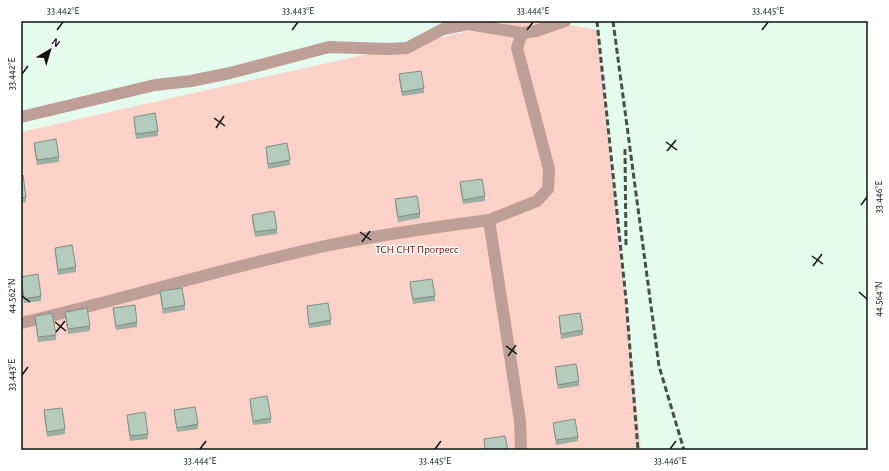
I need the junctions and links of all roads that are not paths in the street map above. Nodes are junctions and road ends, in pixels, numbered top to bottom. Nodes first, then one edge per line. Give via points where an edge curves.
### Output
1 (564, 21) edge
2 (522, 33) junction
3 (21, 117) edge
4 (489, 220) junction
5 (21, 322) edge
6 (521, 450) edge

1 - 2 lane
2 - 3 lane via 468,24 443,29 407,48 329,47 230,73 155,85
2 - 4 lane via 517,48 549,169 548,189 537,201
4 - 5 lane via 330,245
4 - 6 lane via 520,421

